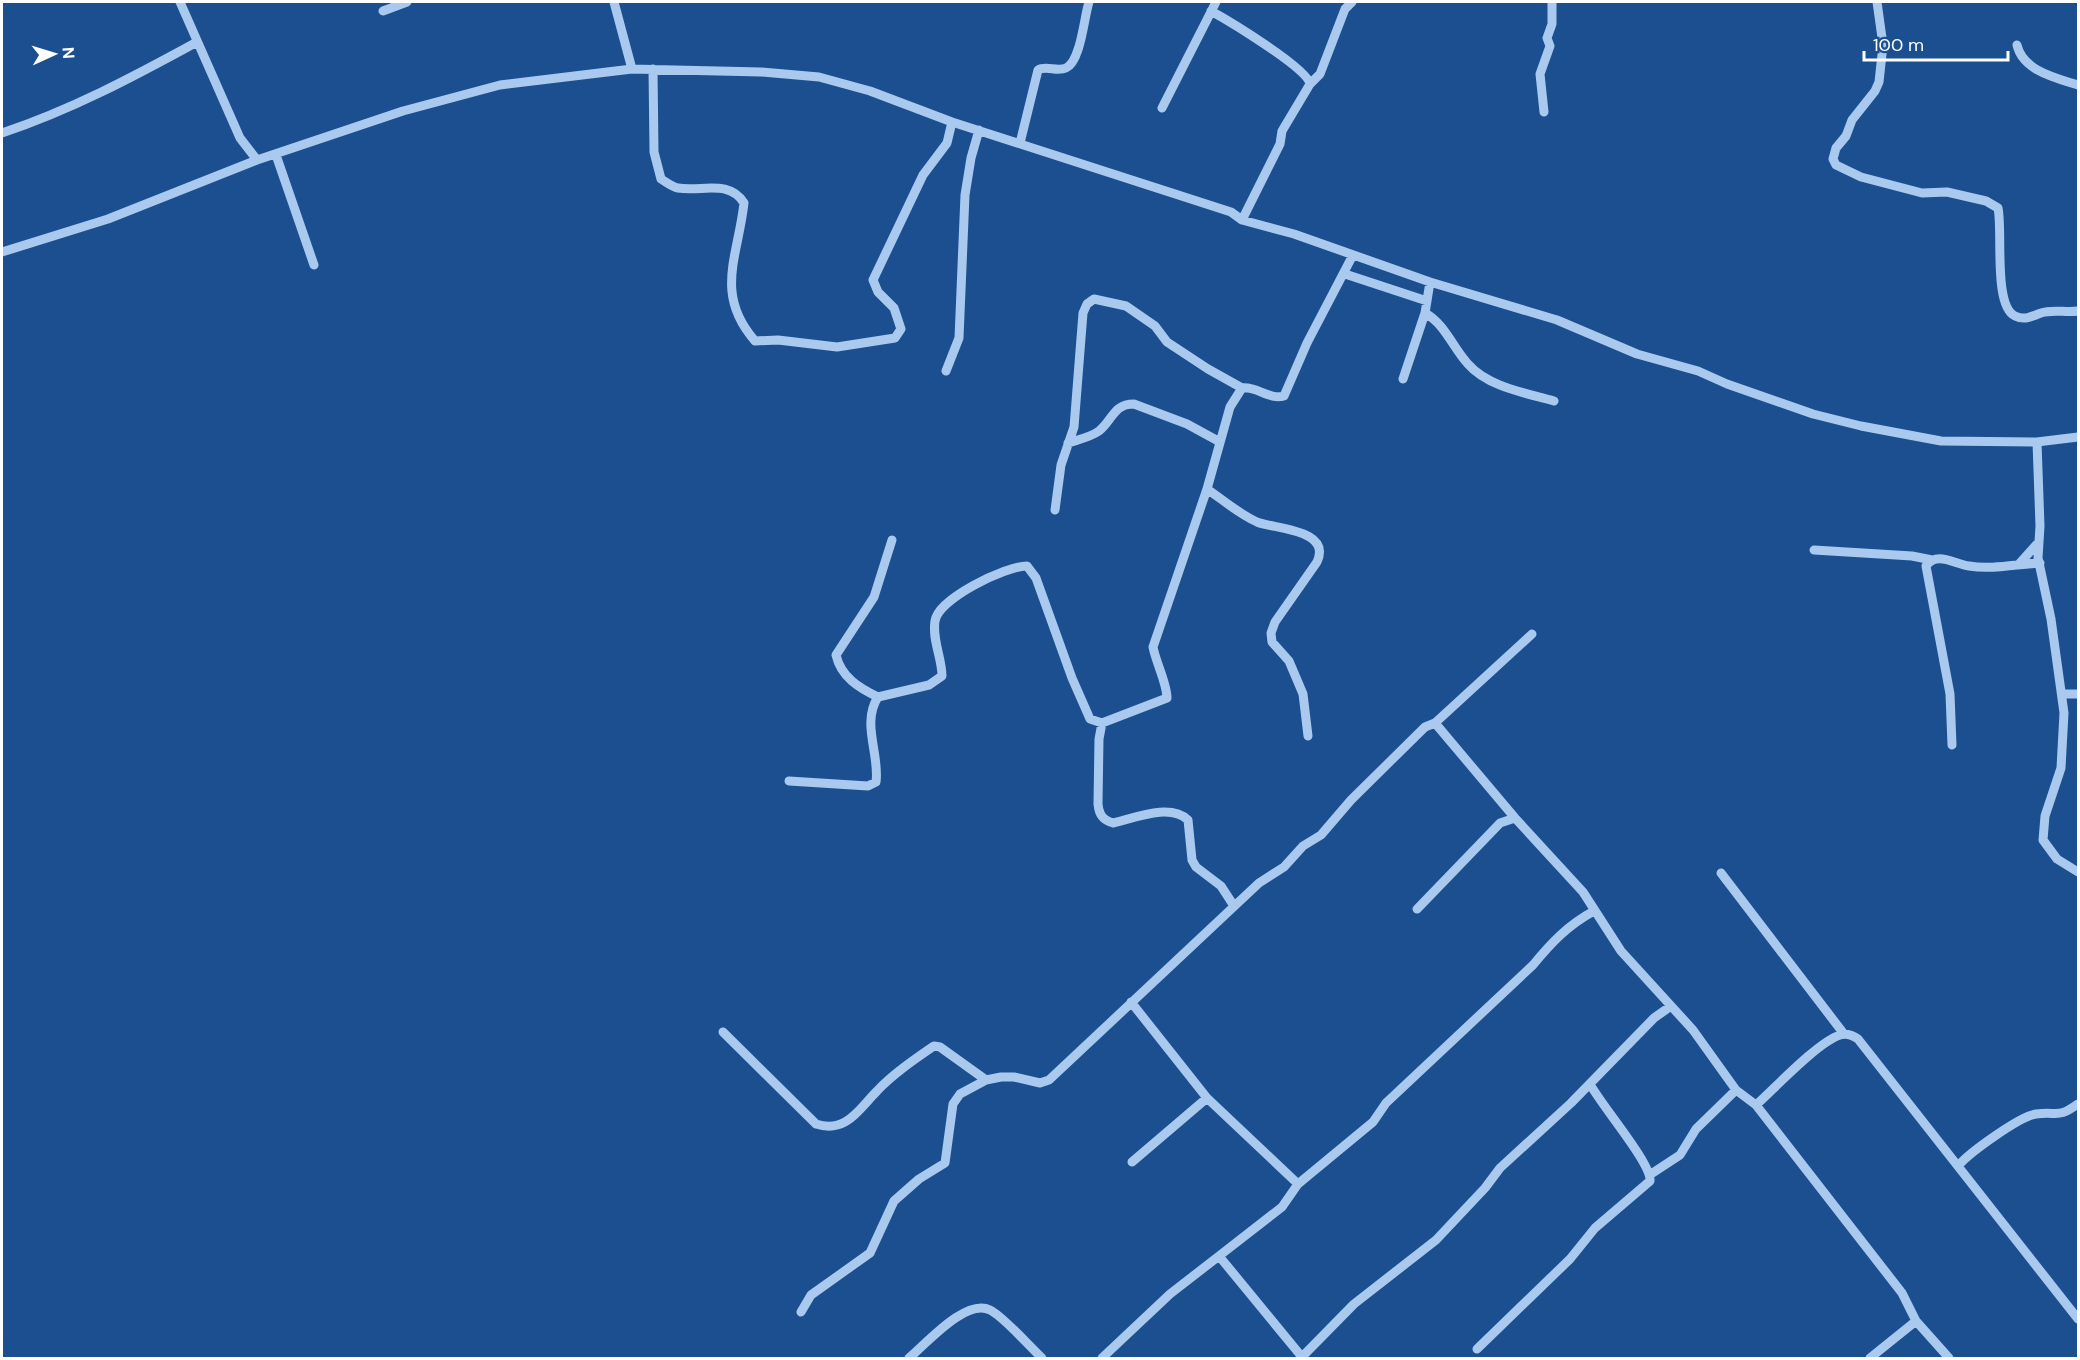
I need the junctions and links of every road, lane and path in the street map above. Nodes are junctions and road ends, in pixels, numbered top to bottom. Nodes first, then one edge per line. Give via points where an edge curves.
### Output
1 (180, 2) edge
2 (407, 2) edge
3 (614, 2) edge
4 (1089, 2) edge
5 (1216, 2) edge
6 (1352, 2) edge
7 (1551, 2) edge
8 (1877, 2) edge
9 (383, 11) dead end
10 (1211, 11) junction
11 (197, 42) junction
12 (2017, 45) dead end
13 (632, 69) junction
14 (654, 69) junction
15 (1311, 84) junction
16 (2079, 85) edge
17 (1162, 108) dead end
18 (1544, 112) dead end
19 (952, 122) junction
20 (979, 130) junction
21 (2, 133) edge
22 (1020, 143) junction
23 (276, 155) junction
24 (257, 160) junction
25 (1242, 220) junction
26 (2, 252) edge
27 (1353, 255) junction
28 (314, 265) dead end
29 (1344, 274) junction
30 (1430, 282) junction
31 (1426, 301) junction
32 (2079, 311) edge
33 (1425, 313) junction
34 (946, 371) dead end
35 (1403, 379) dead end
36 (1242, 388) junction
37 (1554, 401) dead end
38 (2079, 437) edge
39 (1220, 442) junction
40 (2037, 442) junction
41 (1068, 443) junction
42 (1207, 489) junction
43 (1055, 510) dead end
44 (892, 540) dead end
45 (2037, 544) junction
46 (1814, 550) dead end
47 (1932, 560) junction
48 (2019, 564) junction
49 (2040, 564) junction
50 (1532, 634) dead end
51 (2063, 694) junction
52 (2079, 694) edge
53 (878, 698) junction
54 (1102, 723) junction
55 (1436, 723) junction
56 (1308, 736) dead end
57 (1952, 745) dead end
58 (789, 781) dead end
59 (1515, 818) junction
60 (2079, 872) edge
61 (1720, 873) dead end
62 (1234, 906) junction
63 (1416, 909) dead end
64 (1594, 911) junction
65 (1131, 1002) junction
66 (1671, 1006) junction
67 (723, 1032) dead end
68 (1844, 1034) junction
69 (986, 1080) junction
70 (1590, 1084) junction
71 (1736, 1090) junction
72 (1207, 1098) junction
73 (2079, 1104) edge
74 (1756, 1105) junction
75 (1132, 1162) dead end
76 (1959, 1165) junction
77 (1651, 1174) junction
78 (1298, 1184) junction
79 (1219, 1256) junction
80 (801, 1312) dead end
81 (2079, 1319) edge
82 (1916, 1321) junction
83 (1476, 1349) dead end
84 (1302, 1358) edge
85 (909, 1359) edge
86 (1042, 1359) edge
87 (1102, 1359) edge
88 (1870, 1359) edge
89 (1949, 1359) edge

1 - 11 street
2 - 9 street
3 - 13 street
4 - 22 street via 1078,54 1072,62 1065,69 1038,70
5 - 10 street
6 - 15 street via 1345,9 1320,74
7 - 18 street via 1552,24 1547,39 1550,46 1540,74
8 - 32 street via 1883,45 1879,82 1836,148 1836,165 1861,177 1923,193 1947,192 1986,201 1998,208 2007,310 2015,317 2028,319 2043,312
10 - 15 street via 1296,66
10 - 17 street
11 - 21 street via 101,94
11 - 24 street via 240,138
12 - 16 street via 2036,70
13 - 14 street
13 - 23 street via 500,85 403,111
14 - 19 street via 819,77 870,91
14 - 19 street via 654,152 661,179 676,188 718,188 738,194 744,203 730,288 746,330 755,341 837,347 895,338 901,328 894,308 878,292 873,280 923,175 946,143
15 - 25 street via 1282,131 1280,144
19 - 20 street
20 - 22 street
20 - 34 street via 964,195 959,338
22 - 25 street via 1231,212
23 - 24 street
23 - 28 street
24 - 26 street via 108,219
25 - 27 street
27 - 29 street
27 - 30 street
29 - 31 street
29 - 36 street via 1284,396
30 - 31 street
30 - 40 street via 1557,320 1637,354 1698,371 1813,414 1941,441
31 - 33 street
33 - 35 street
33 - 37 street via 1437,322 1468,365 1486,379
36 - 39 street via 1230,407
36 - 41 street via 1167,342 1155,326 1126,306 1094,299 1083,313 1074,427
38 - 40 street
39 - 41 street via 1187,424 1125,404 1098,432
39 - 42 street
40 - 45 street
41 - 43 street
42 - 54 street via 1153,646 1167,698
42 - 56 street via 1252,519 1302,532 1318,547 1317,562 1271,633 1272,642 1289,661 1303,694
44 - 53 street via 874,597 836,655 839,669
45 - 48 street
45 - 49 street
46 - 47 street
47 - 48 street via 1941,558 1976,567
47 - 57 street via 1925,571 1950,694
48 - 49 street
49 - 51 street
50 - 55 street
51 - 52 street
51 - 60 street via 2065,734 2061,768 2044,816 2043,840 2056,860
53 - 54 street via 929,685 942,676 935,620 942,606 1006,570 1027,566 1036,578 1082,705 1090,719
53 - 58 street via 871,720 876,782 868,786
54 - 62 street via 1098,804 1105,821 1113,823 1163,812 1182,815 1188,820 1192,860 1221,886
55 - 59 street
55 - 62 street via 1425,727 1321,835
59 - 63 street via 1500,823
59 - 64 street via 1583,892
61 - 68 street
62 - 65 street
64 - 66 street via 1621,951
64 - 78 street via 1554,939 1533,965 1386,1103 1373,1122
65 - 69 street via 1049,1080
65 - 72 street
66 - 70 street via 1654,1018
66 - 71 street via 1694,1030
67 - 69 street via 816,1124 823,1126 843,1124 855,1117 878,1090 934,1046
68 - 74 street via 1821,1047
68 - 76 street via 1858,1039
69 - 80 street via 960,1094 953,1104 945,1163 894,1202 870,1253 811,1295
70 - 77 street
70 - 84 street via 1500,1168 1441,1235 1354,1304
71 - 74 street
71 - 77 street via 1696,1129 1680,1155
72 - 75 street
72 - 78 street
73 - 76 street via 2062,1115 2034,1114 2011,1125
74 - 82 street via 1905,1298
76 - 81 street via 2003,1227
77 - 83 street via 1650,1181 1595,1228 1570,1259
78 - 79 street via 1282,1207
79 - 84 street
79 - 87 street via 1170,1294
82 - 88 street
82 - 89 street
85 - 86 street via 962,1313 976,1307 991,1310

